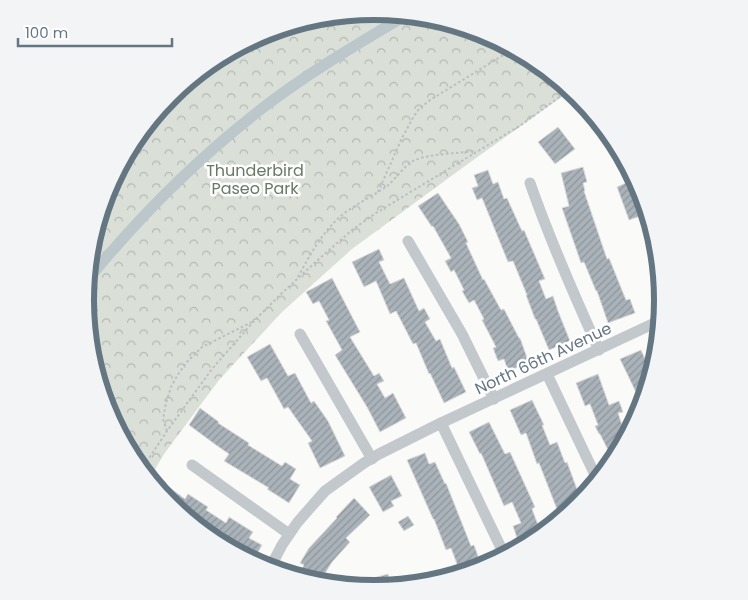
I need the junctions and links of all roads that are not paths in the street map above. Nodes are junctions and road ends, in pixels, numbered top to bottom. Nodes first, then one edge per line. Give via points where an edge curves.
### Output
1 (530, 183) dead end
2 (408, 241) dead end
3 (653, 327) edge
4 (300, 334) dead end
5 (599, 350) junction
6 (547, 374) junction
7 (494, 399) junction
8 (441, 424) junction
9 (372, 459) junction
10 (192, 465) dead end
11 (594, 473) edge
12 (289, 534) junction
13 (502, 549) edge
14 (273, 561) edge

1 - 5 street via 566,277
2 - 7 street via 462,334
3 - 5 street, North 66th Avenue
4 - 9 street
5 - 6 street, North 66th Avenue
6 - 7 street, North 66th Avenue
6 - 11 street
7 - 8 street, North 66th Avenue
8 - 9 street, North 66th Avenue
8 - 13 street
9 - 12 street, North 66th Avenue via 325,491
10 - 12 street
12 - 14 street, North 66th Avenue

